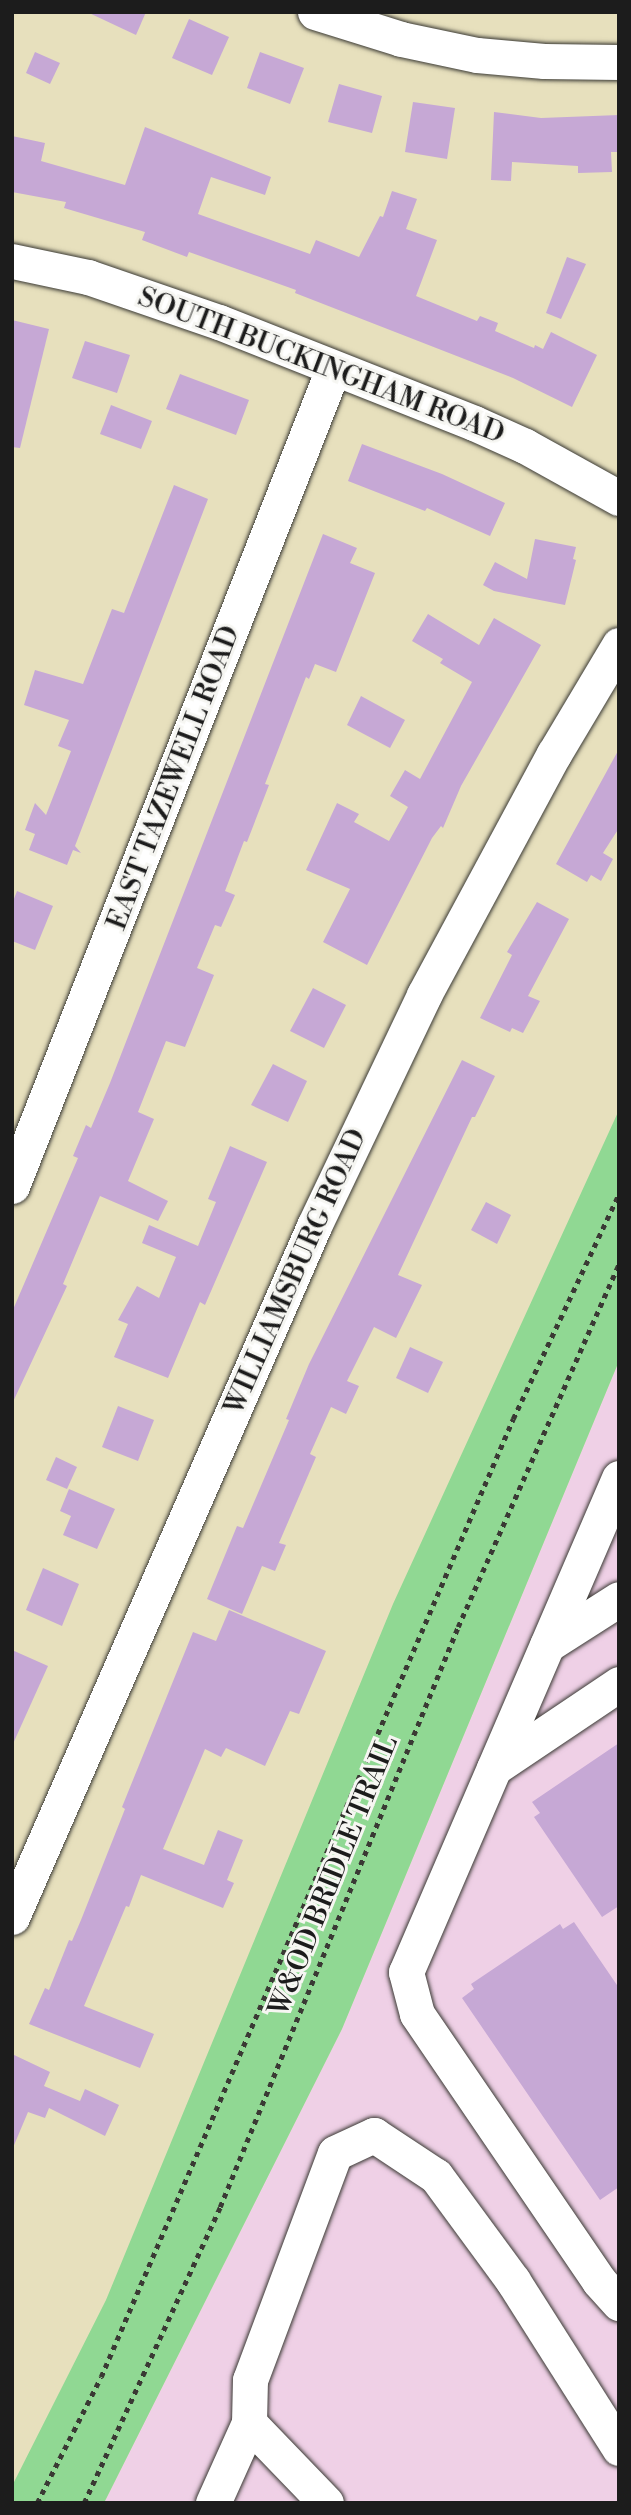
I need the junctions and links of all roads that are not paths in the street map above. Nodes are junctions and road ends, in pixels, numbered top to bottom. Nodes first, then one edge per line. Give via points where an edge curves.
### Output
1 (315, 12) edge
2 (619, 62) edge
3 (12, 261) edge
4 (334, 369) junction
5 (619, 498) edge
6 (619, 645) edge
7 (12, 1186) edge
8 (619, 1478) edge
9 (619, 1599) edge
10 (547, 1645) junction
11 (619, 1684) edge
12 (494, 1768) junction
13 (12, 1917) edge
14 (619, 2303) edge
15 (249, 2423) junction
16 (619, 2448) edge
17 (213, 2503) edge
18 (326, 2503) edge

1 - 2 street via 401,39 477,55
3 - 4 street, SOUTH BUCKINGHAM ROAD via 88,277 219,322
4 - 5 street, SOUTH BUCKINGHAM ROAD via 525,446
4 - 7 street, EAST TAZEWELL ROAD
6 - 13 street, WILLIAMSBURG ROAD via 424,995 314,1226
8 - 10 street
9 - 10 street
10 - 12 street
11 - 12 street
12 - 14 street via 406,1972 417,2014 599,2281
15 - 16 street via 250,2380 335,2153 373,2135 436,2176 513,2281
15 - 17 street
15 - 18 street

